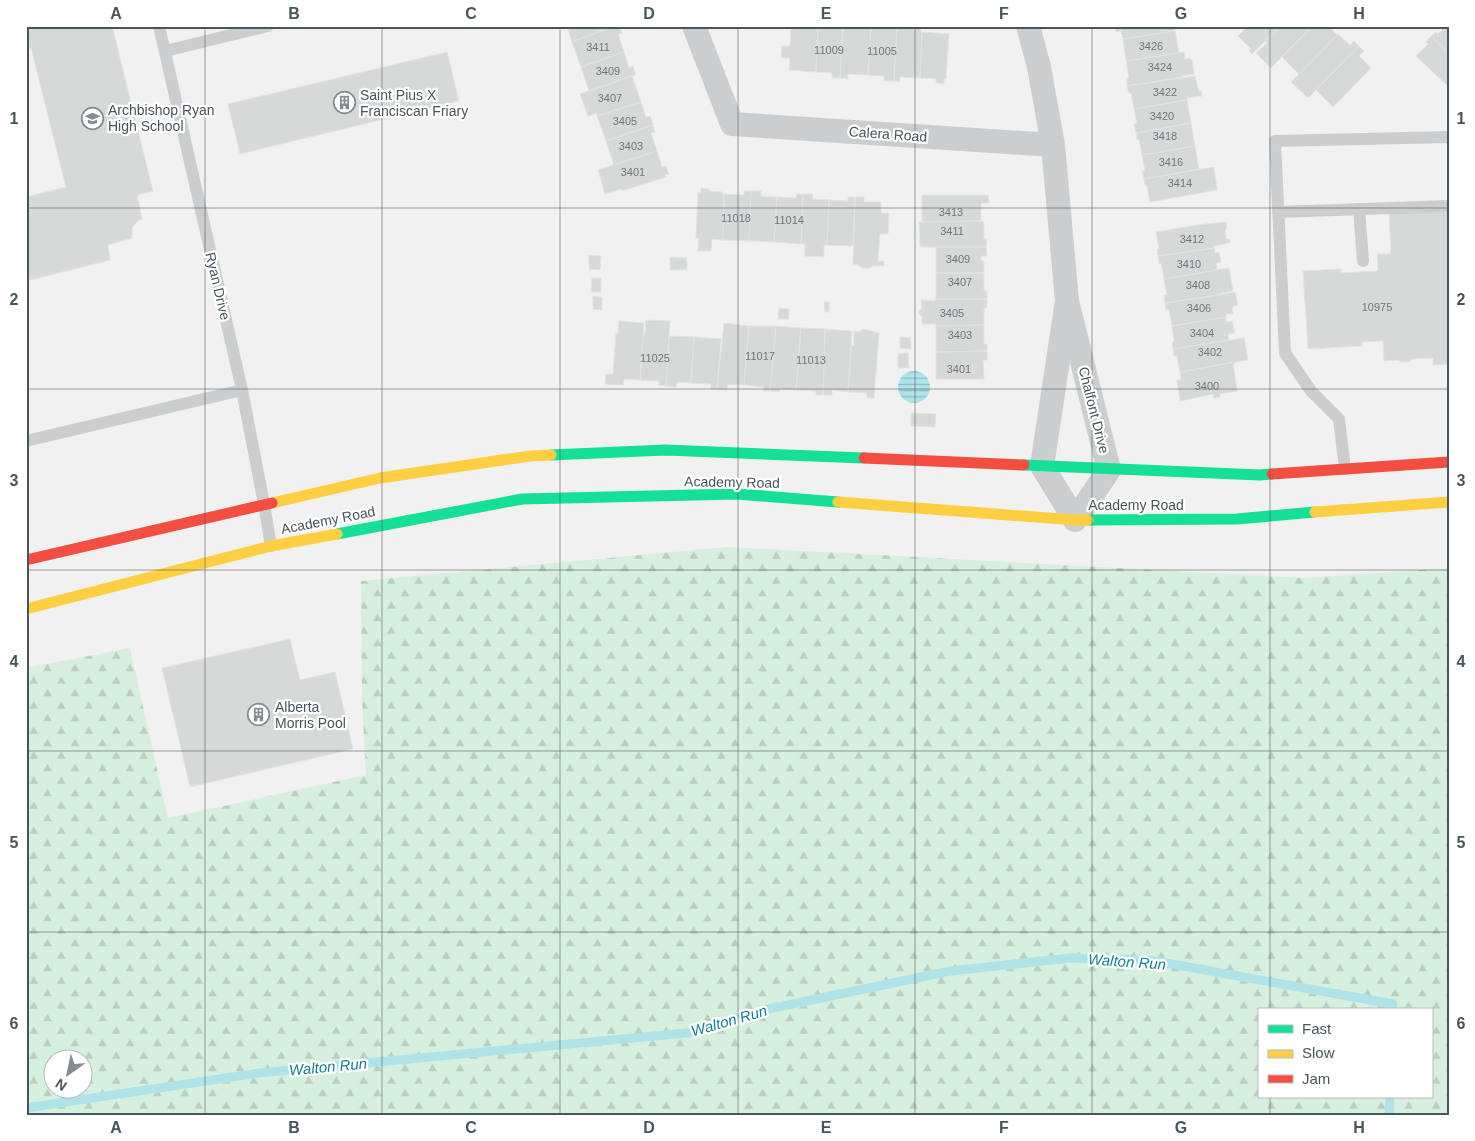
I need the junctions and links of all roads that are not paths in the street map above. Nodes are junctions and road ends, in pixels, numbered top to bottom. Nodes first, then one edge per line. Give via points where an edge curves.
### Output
1 (159, 26) edge
2 (268, 26) edge
3 (694, 26) edge
4 (1028, 26) edge
5 (165, 51) junction
6 (1449, 136) edge
7 (1053, 145) junction
8 (1449, 206) edge
9 (1359, 209) junction
10 (1278, 212) junction
11 (1362, 261) dead end
12 (1067, 301) junction
13 (242, 390) junction
14 (26, 441) edge
15 (1449, 462) edge
16 (1042, 466) junction
17 (1345, 469) junction
18 (1109, 470) junction
19 (1449, 502) edge
20 (264, 504) junction
21 (1075, 520) junction
22 (271, 546) junction
23 (26, 560) edge
24 (26, 609) edge

1 - 5 lane, Ryan Drive
2 - 5 lane
3 - 7 street, Calera Road via 732,124
4 - 7 street, Chalfont Drive via 1039,66
5 - 13 lane, Ryan Drive
6 - 10 lane via 1275,141
7 - 12 street, Chalfont Drive
8 - 9 lane
9 - 10 lane
9 - 11 lane
10 - 17 lane via 1285,353 1311,391 1339,419
12 - 16 street, Chalfont Drive
12 - 18 street, Chalfont Drive
13 - 14 lane
13 - 20 lane, Ryan Drive
15 - 17 main road, Academy Road
16 - 18 main road, Academy Road
16 - 20 main road, Academy Road via 666,450 530,456 380,478
16 - 21 street
17 - 18 main road, Academy Road via 1260,475
18 - 21 street, Chalfont Drive
19 - 21 main road, Academy Road via 1236,519
20 - 22 lane, Ryan Drive
20 - 23 main road, Academy Road
21 - 22 main road, Academy Road via 737,494 522,499
22 - 24 main road, Academy Road

